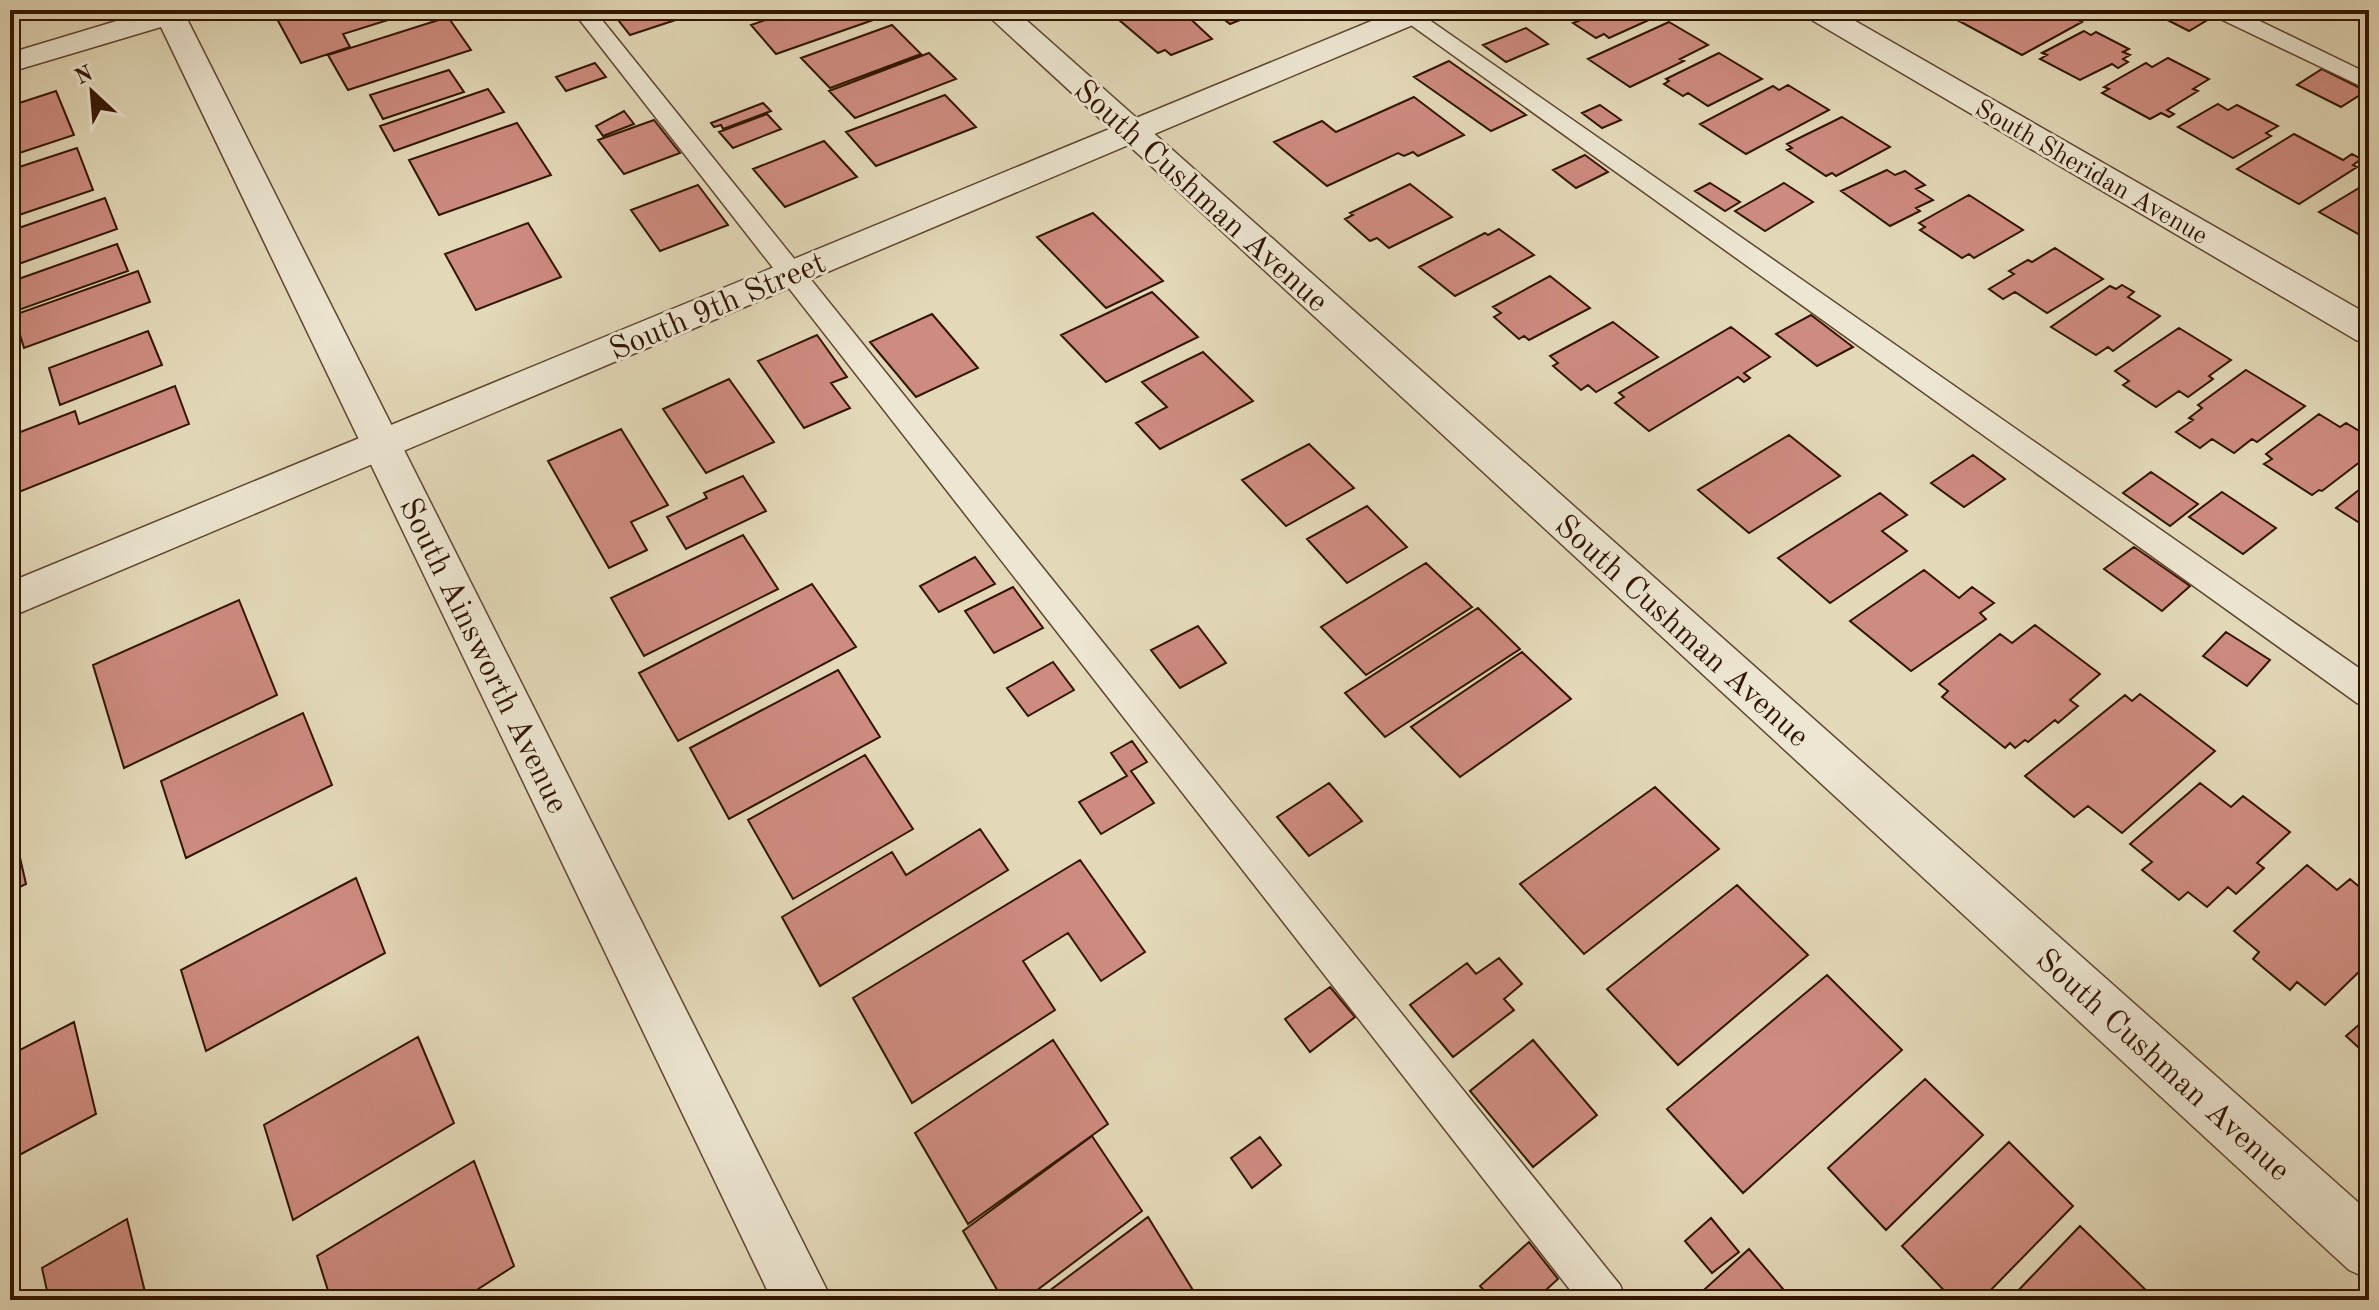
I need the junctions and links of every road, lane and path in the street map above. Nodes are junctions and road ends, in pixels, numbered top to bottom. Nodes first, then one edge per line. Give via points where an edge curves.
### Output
1 (583, 10) edge
2 (997, 10) edge
3 (1815, 10) edge
4 (2220, 10) edge
5 (175, 12) edge
6 (1412, 12) edge
7 (10, 63) edge
8 (2369, 83) edge
9 (1132, 132) junction
10 (792, 274) junction
11 (2369, 331) edge
12 (381, 445) junction
13 (10, 600) edge
14 (2369, 693) edge
15 (2369, 1250) edge
16 (803, 1300) edge
17 (1605, 1300) edge

1 - 10 lane
2 - 9 street, South Cushman Avenue
3 - 11 street, South Sheridan Avenue
4 - 8 lane
5 - 7 street
5 - 12 street, South Ainsworth Avenue
6 - 9 street, South 9th Street
6 - 14 lane
9 - 10 street, South 9th Street
9 - 15 street, South Cushman Avenue
10 - 12 street, South 9th Street
10 - 17 lane
12 - 13 street, South 9th Street
12 - 16 street, South Ainsworth Avenue

